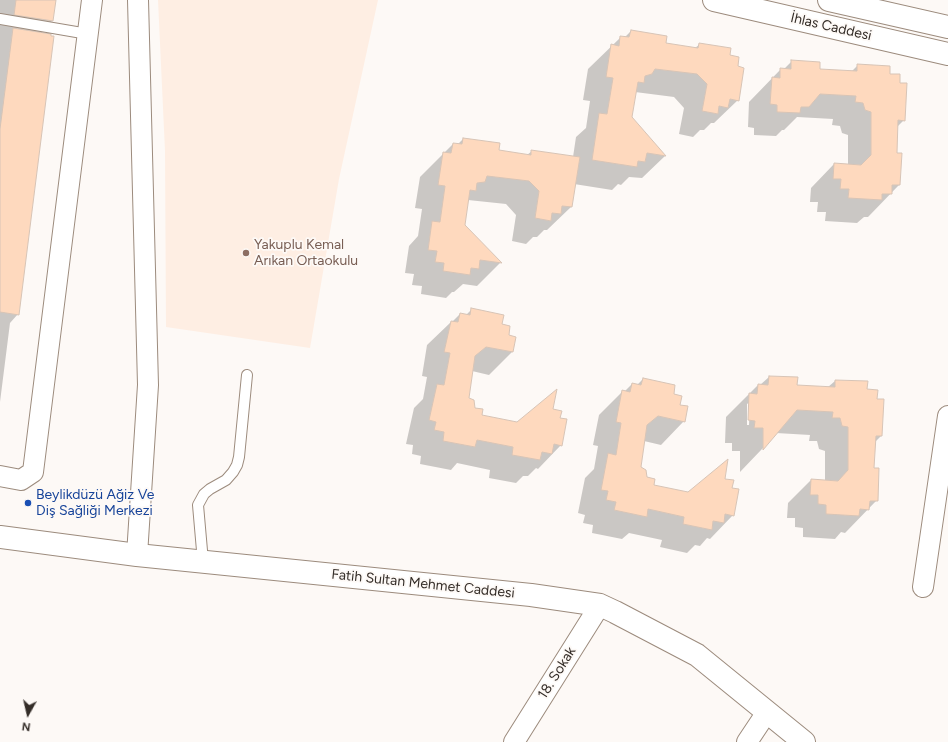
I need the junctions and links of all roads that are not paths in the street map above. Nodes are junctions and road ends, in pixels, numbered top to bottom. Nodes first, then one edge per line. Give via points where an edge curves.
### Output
1 (92, 0) edge
2 (138, 0) edge
3 (714, 0) edge
4 (829, 0) edge
5 (750, 4) edge
6 (0, 19) edge
7 (948, 27) edge
8 (88, 34) junction
9 (948, 54) edge
10 (247, 375) dead end
11 (948, 416) edge
12 (0, 476) edge
13 (0, 537) edge
14 (137, 555) junction
15 (203, 562) junction
16 (923, 587) dead end
17 (600, 605) junction
18 (767, 712) junction
19 (514, 742) edge
20 (747, 742) edge
21 (804, 742) edge

1 - 8 street
2 - 14 street via 148,385
3 - 5 main road, İhlas Caddesi
4 - 7 main road, İhlas Caddesi
5 - 9 main road, İhlas Caddesi
6 - 8 lane
8 - 12 street via 33,472 21,480
10 - 15 lane via 237,465 226,480 204,494 198,505
11 - 16 street
13 - 14 main road, Fatih Sultan Mehmet Caddesi
14 - 15 main road, Fatih Sultan Mehmet Caddesi
15 - 17 main road, Fatih Sultan Mehmet Caddesi via 531,594
17 - 18 main road, Fatih Sultan Mehmet Caddesi via 697,655
17 - 19 street, 18. Sokak
18 - 20 street
18 - 21 main road, Fatih Sultan Mehmet Caddesi

